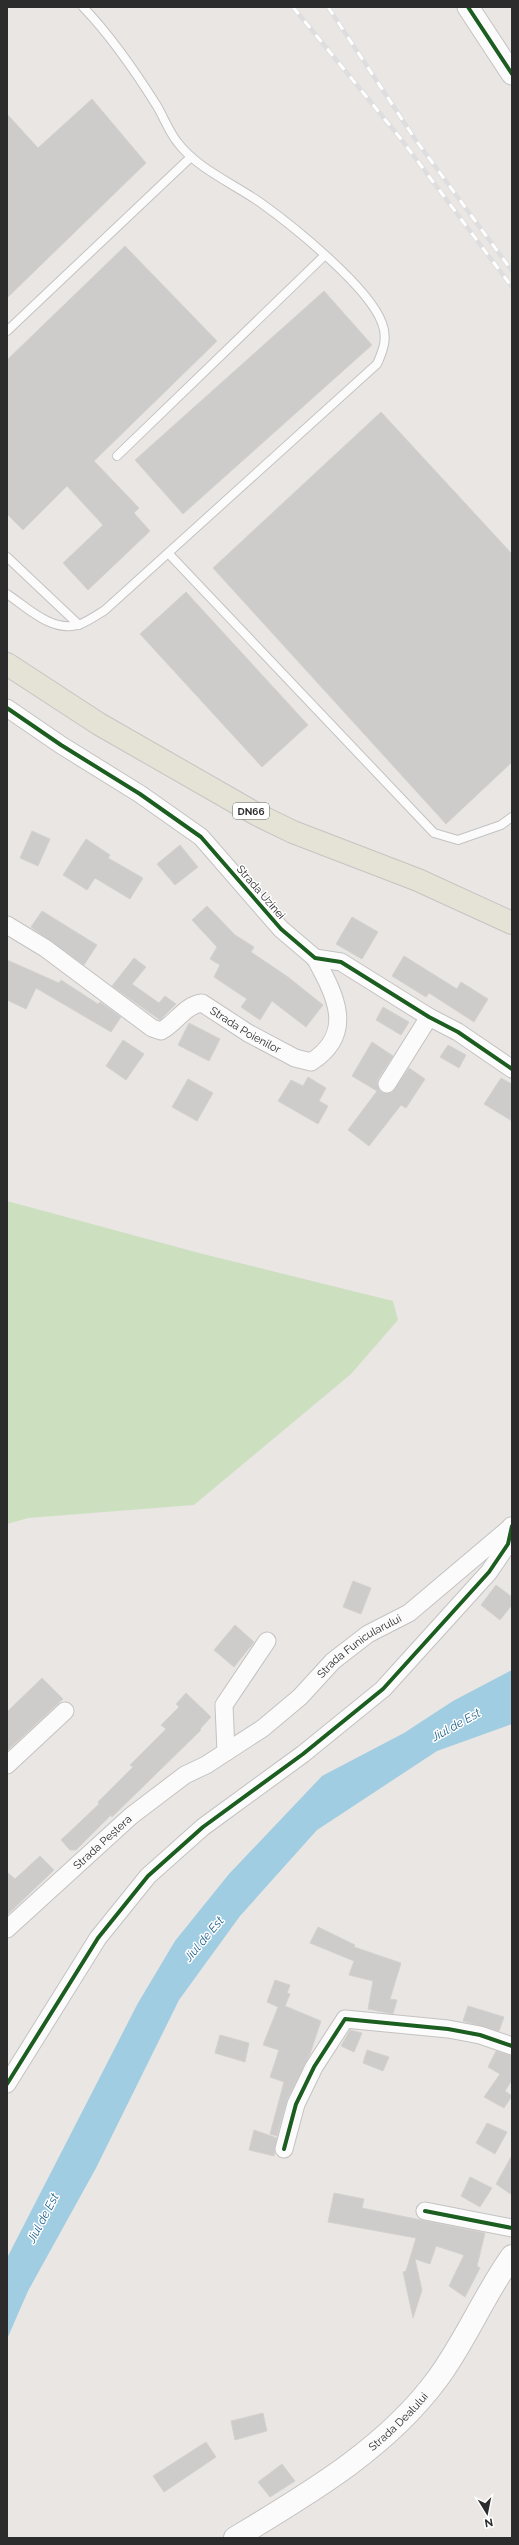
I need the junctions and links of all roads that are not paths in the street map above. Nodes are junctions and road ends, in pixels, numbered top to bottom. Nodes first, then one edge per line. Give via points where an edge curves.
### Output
1 (83, 7) edge
2 (468, 7) edge
3 (512, 73) edge
4 (192, 157) junction
5 (324, 256) junction
6 (7, 331) edge
7 (117, 456) dead end
8 (168, 554) junction
9 (7, 557) edge
10 (7, 594) edge
11 (80, 625) junction
12 (7, 664) edge
13 (7, 708) edge
14 (512, 817) edge
15 (512, 923) edge
16 (7, 924) edge
17 (315, 958) junction
18 (429, 1017) junction
19 (512, 1069) edge
20 (387, 1084) dead end
21 (512, 1526) edge
22 (267, 1641) dead end
23 (65, 1711) dead end
24 (226, 1752) junction
25 (7, 1765) edge
26 (206, 1765) joint
27 (7, 1929) edge
28 (512, 2046) edge
29 (7, 2084) edge
30 (284, 2149) dead end
31 (425, 2211) dead end
32 (512, 2228) edge
33 (512, 2256) edge
34 (235, 2538) edge

1 - 4 lane via 130,65 178,142
2 - 3 street
4 - 5 lane via 261,203
4 - 6 lane
5 - 7 lane
5 - 8 lane via 352,282 382,323 385,335 384,349 377,364
8 - 11 lane via 106,610
8 - 14 lane via 434,834 458,840 501,825
9 - 11 lane
10 - 11 lane via 51,624 67,627
12 - 15 main road, DN66 via 99,724 258,815 293,832 418,880
13 - 17 street, Strada Uzinei via 140,794 201,837 281,929
16 - 17 street, Strada Poienilor via 50,952 152,1028 161,1031 193,1004 202,1003 248,1033 295,1058 311,1062 326,1052 337,1031 337,1007 329,984
17 - 18 street via 340,962
18 - 19 street via 458,1032
18 - 20 street
21 - 24 street, Strada Funicularului via 409,1613 368,1634 339,1656 300,1697 263,1728
21 - 29 street via 508,1544 490,1572 383,1689 302,1754 203,1827 148,1876 98,1938
22 - 24 street via 224,1705
23 - 25 street
24 - 26 street, Strada Funicularului
26 - 27 street, Strada Peștera via 185,1775 131,1816
28 - 30 street via 480,2035 448,2029 344,2019 314,2067 296,2104
31 - 32 street
33 - 34 main road, Strada Dealului via 490,2288 439,2378 405,2418 359,2457

